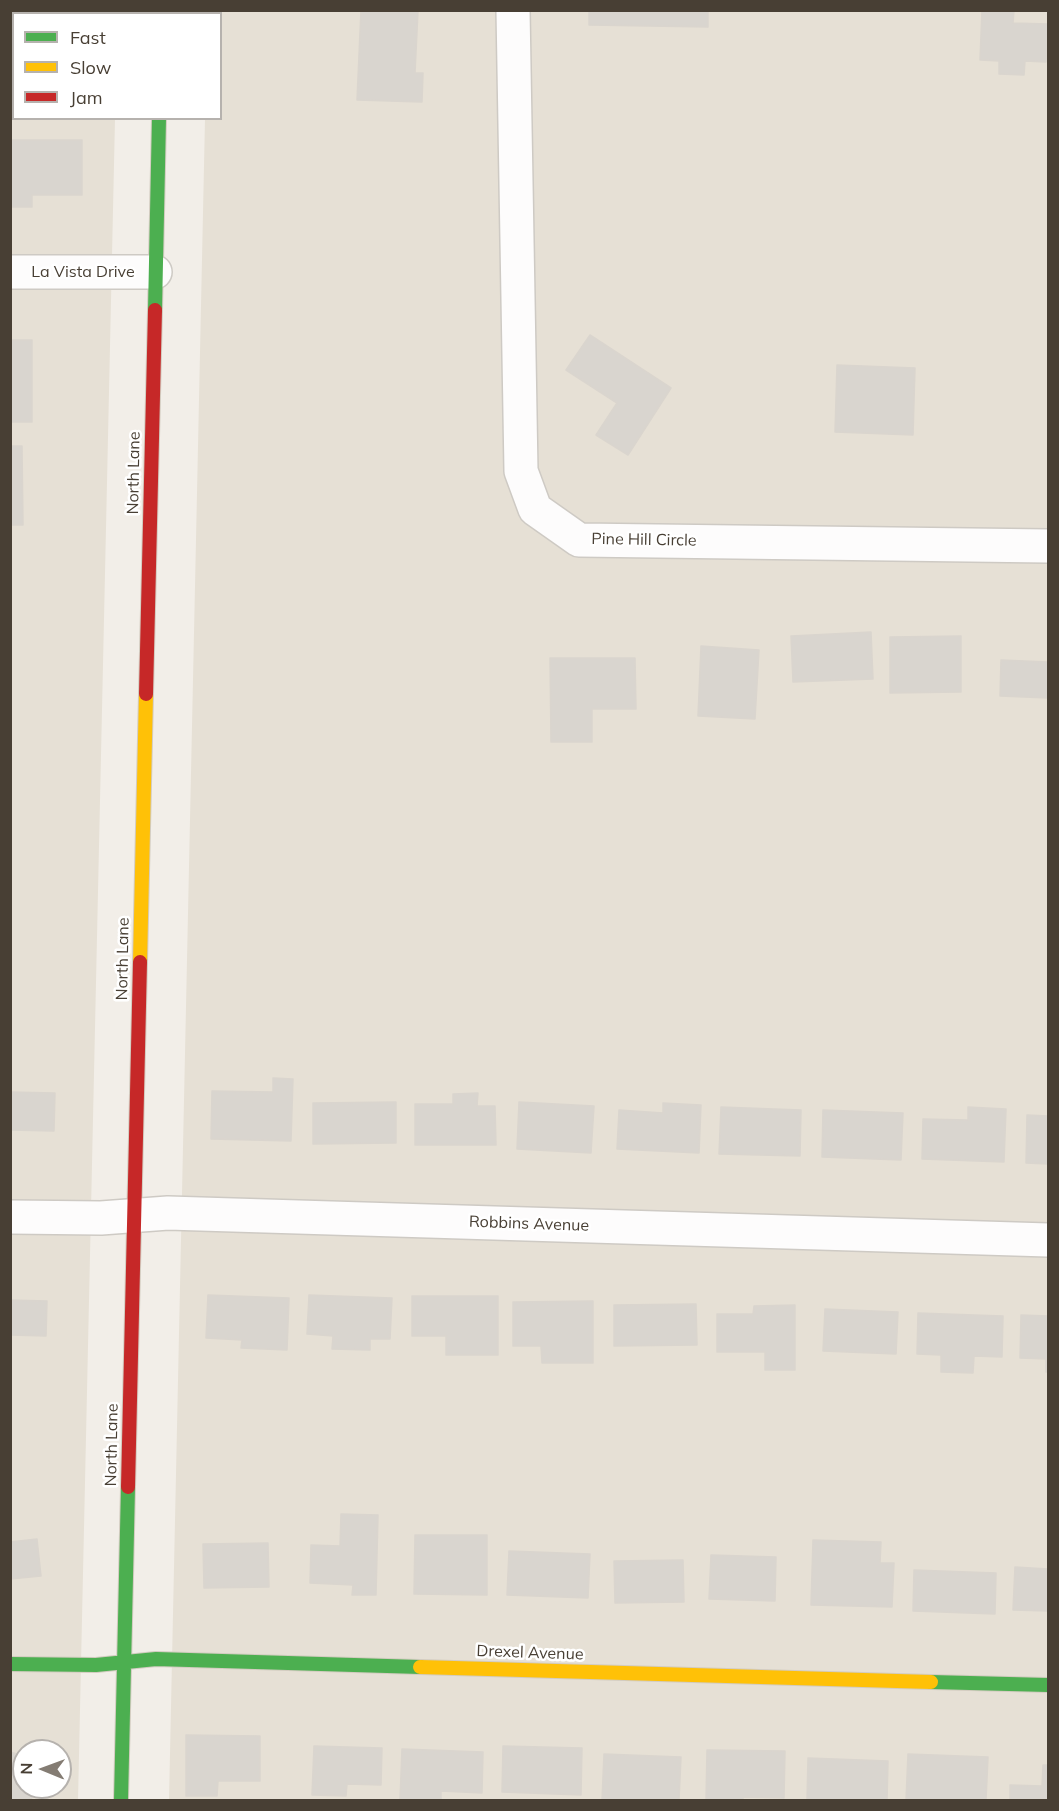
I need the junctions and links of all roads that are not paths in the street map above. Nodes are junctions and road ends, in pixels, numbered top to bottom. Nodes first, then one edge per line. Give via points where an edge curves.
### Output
1 (513, 10) edge
2 (159, 120) edge
3 (10, 272) edge
4 (155, 272) junction
5 (1048, 546) edge
6 (134, 1216) junction
7 (10, 1217) edge
8 (1048, 1240) edge
9 (124, 1662) junction
10 (10, 1664) edge
11 (1048, 1685) edge
12 (121, 1800) edge

1 - 5 street, Pine Hill Circle via 521,471 535,509 579,540
2 - 4 street, North Lane
3 - 4 street, La Vista Drive
4 - 6 street, North Lane
6 - 7 street, Robbins Avenue
6 - 8 street, Robbins Avenue via 180,1214
6 - 9 street, North Lane
9 - 10 street, Drexel Avenue
9 - 11 street, Drexel Avenue via 156,1659
9 - 12 street, North Lane

